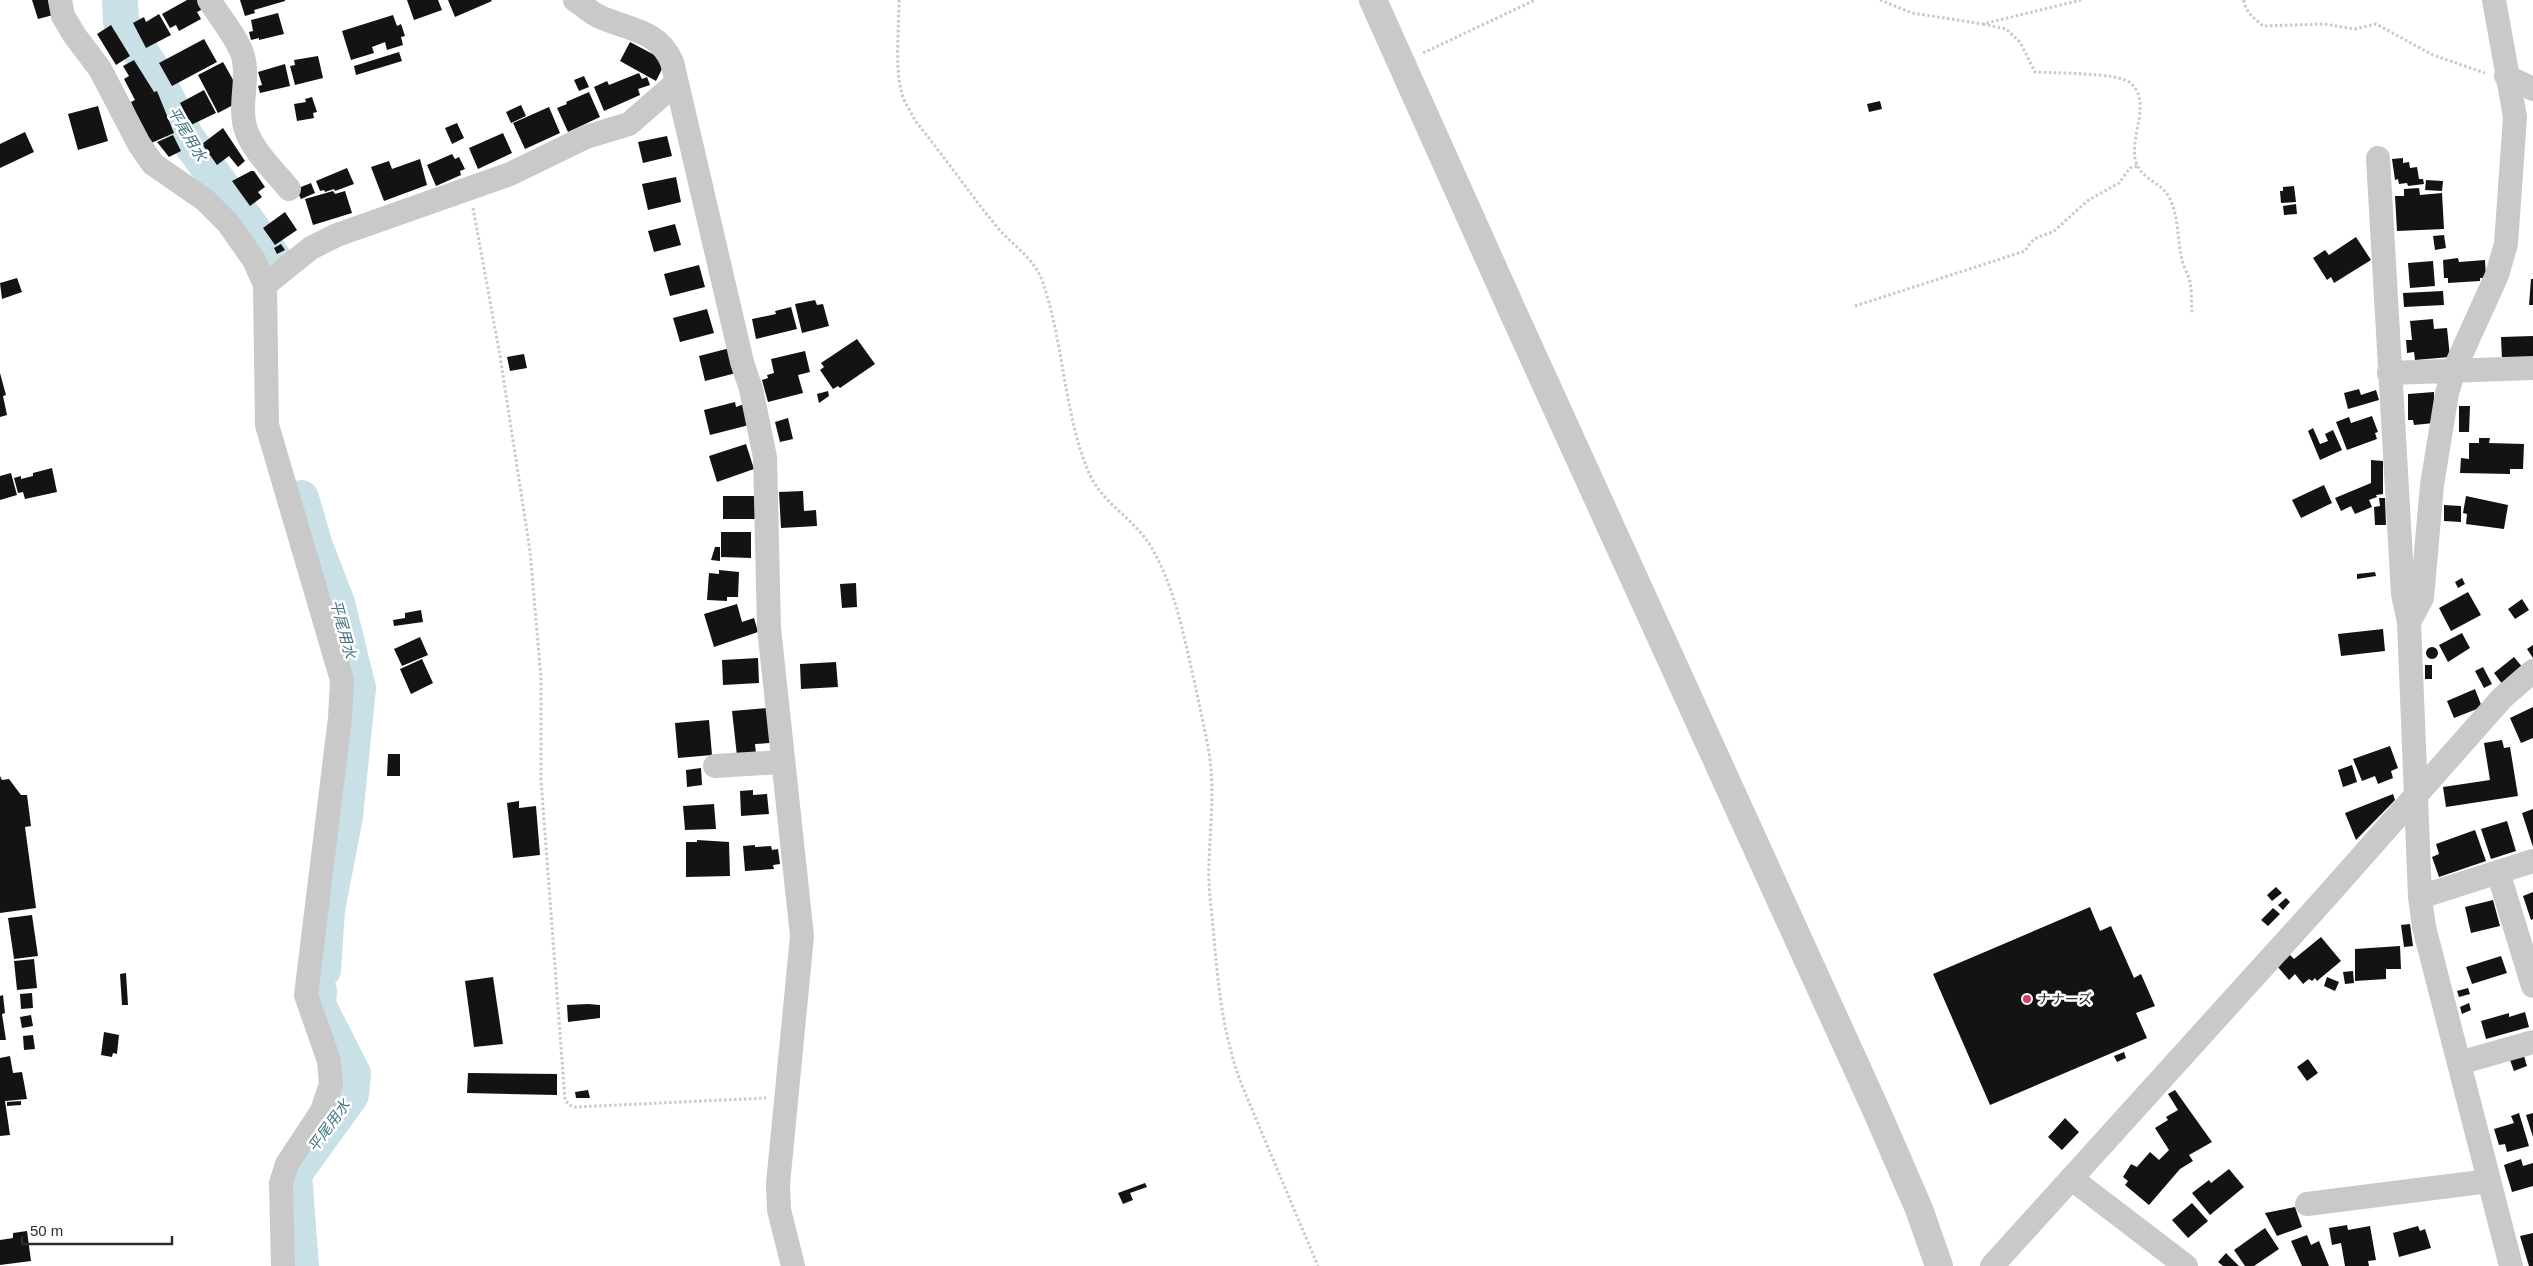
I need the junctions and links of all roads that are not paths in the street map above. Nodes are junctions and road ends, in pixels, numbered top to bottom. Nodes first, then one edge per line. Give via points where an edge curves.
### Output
1 (60, 0) edge
2 (209, 0) edge
3 (575, 0) edge
4 (1373, 0) edge
5 (2494, 0) edge
6 (2506, 76) junction
7 (676, 83) junction
8 (2533, 89) edge
9 (2378, 158) dead end
10 (289, 189) dead end
11 (265, 285) junction
12 (2533, 368) edge
13 (2454, 370) junction
14 (2389, 374) junction
15 (2408, 622) junction
16 (2533, 671) edge
17 (782, 762) junction
18 (715, 766) dead end
19 (2416, 793) junction
20 (2533, 861) edge
21 (2498, 872) junction
22 (2420, 897) junction
23 (2533, 986) edge
24 (2533, 1042) edge
25 (2458, 1064) junction
26 (2072, 1179) junction
27 (2489, 1180) junction
28 (2306, 1204) dead end
29 (283, 1266) edge
30 (793, 1266) edge
31 (1939, 1266) edge
32 (1992, 1266) edge
33 (2186, 1266) edge
34 (2511, 1266) edge

1 - 11 street via 75,36 100,69 153,164 205,200 228,223 254,260
2 - 10 street via 242,54 246,71 243,120 246,130 254,146
3 - 7 street via 597,15 658,40 669,55
4 - 31 street via 1877,1112 1919,1209
5 - 6 street
6 - 8 street
6 - 13 street via 2514,116 2506,244 2497,275
7 - 11 street via 629,124 586,137 510,174 337,235 311,248
7 - 17 street via 765,457 769,628
9 - 14 street
11 - 29 street via 267,425 342,680 306,995 329,1061 331,1084 322,1111 287,1164 280,1183
12 - 13 street
13 - 14 street
13 - 15 street via 2447,393 2432,484 2422,598
14 - 15 street via 2403,594
15 - 19 street
16 - 19 street via 2502,698
17 - 18 street
17 - 30 street via 802,936 778,1193
19 - 22 street
19 - 26 street
20 - 21 street
21 - 22 street
21 - 23 street
22 - 25 street via 2430,955
24 - 25 street
25 - 27 street
26 - 32 street
26 - 33 street
27 - 28 street
27 - 34 street

